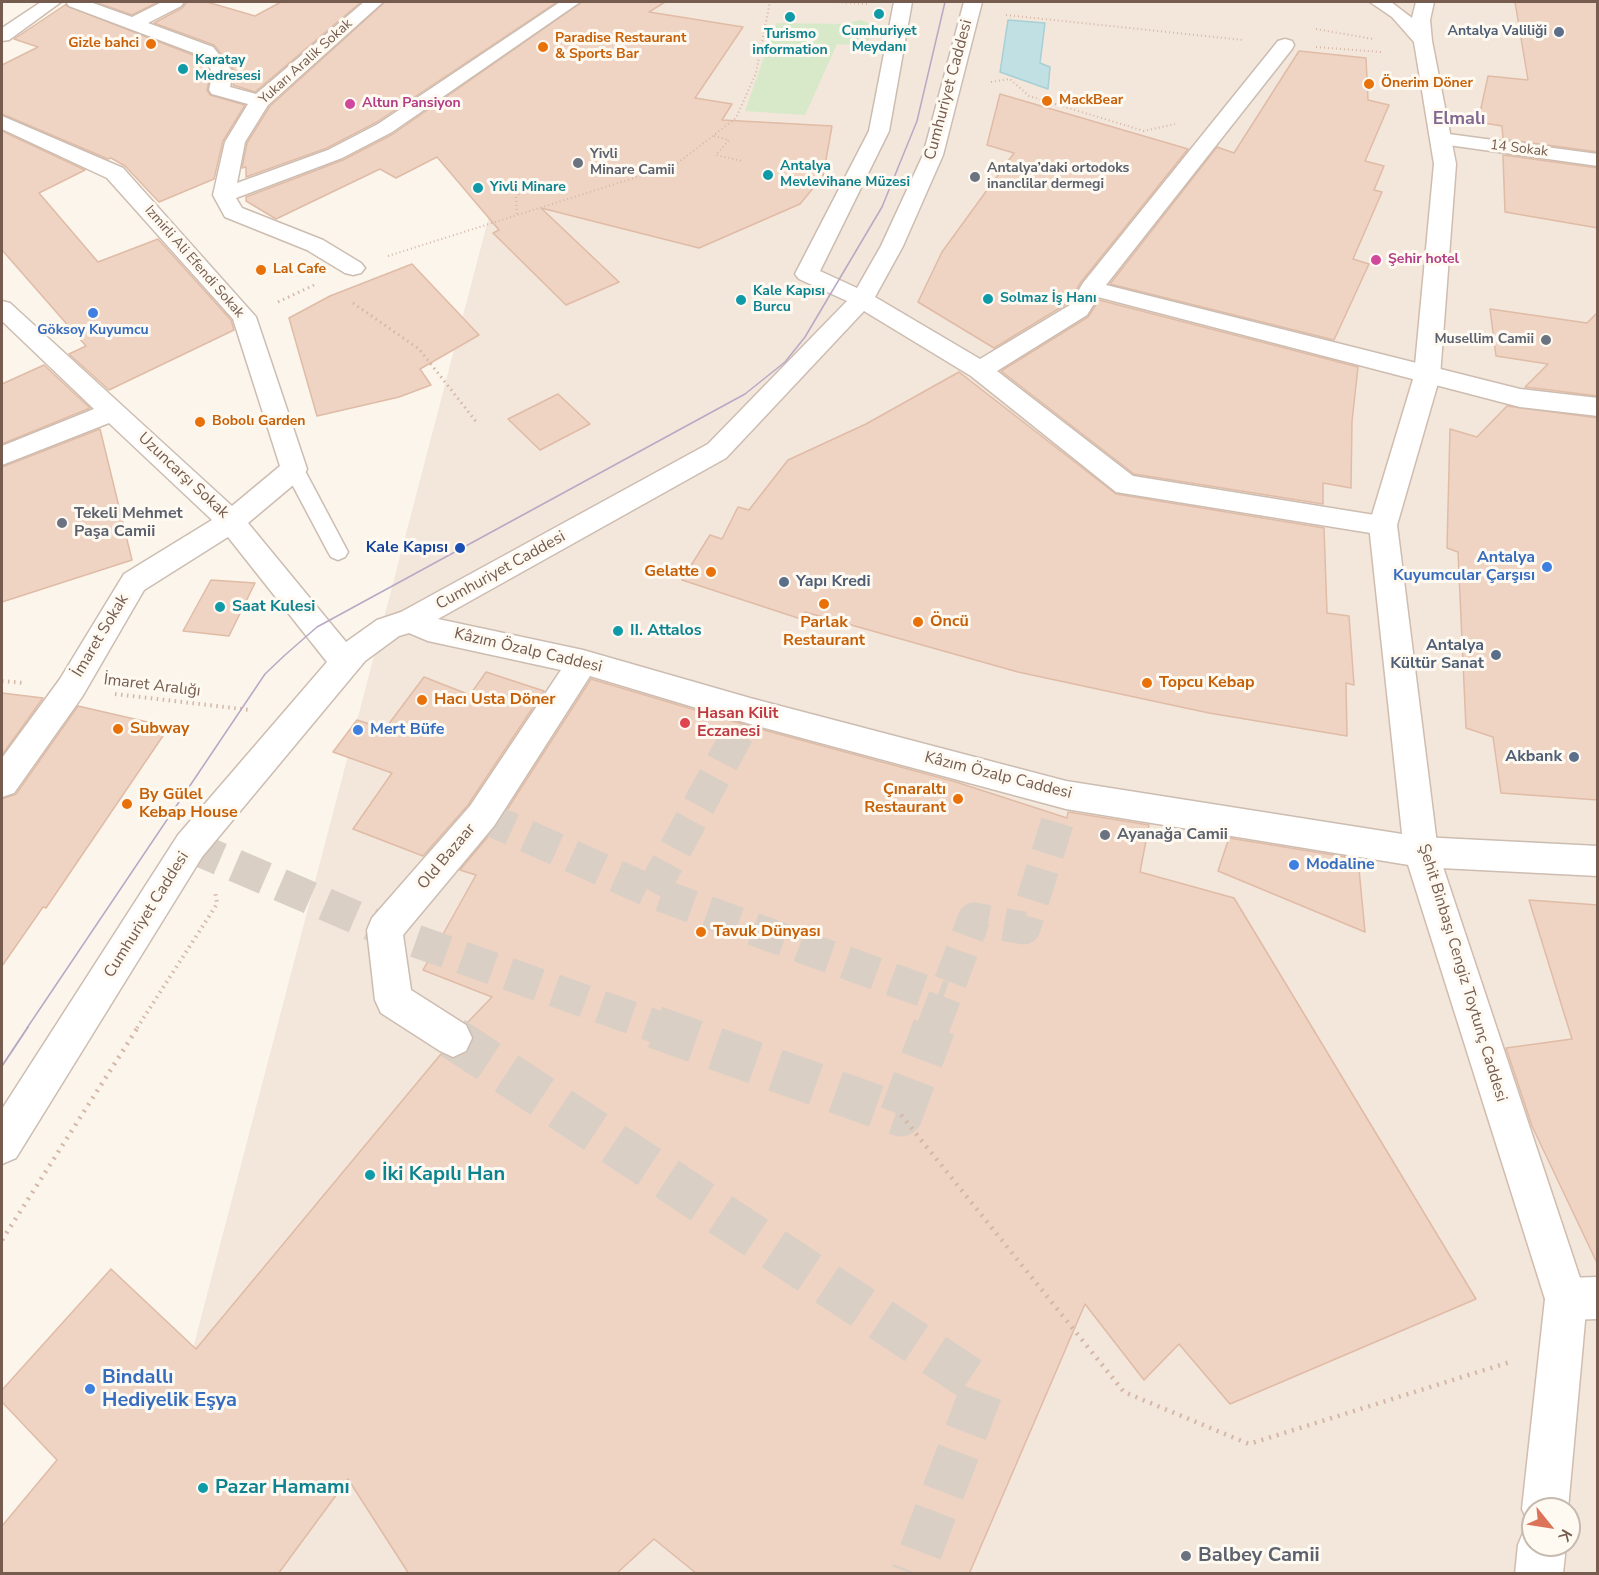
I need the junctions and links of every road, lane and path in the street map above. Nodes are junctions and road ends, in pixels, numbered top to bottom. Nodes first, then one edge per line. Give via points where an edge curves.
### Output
1 (52, 2) edge
2 (75, 2) edge
3 (176, 2) edge
4 (374, 2) edge
5 (571, 2) edge
6 (770, 2) edge
7 (834, 2) edge
8 (1379, 2) edge
9 (1425, 2) edge
10 (902, 4) edge
11 (972, 7) edge
12 (134, 23) junction
13 (2, 35) edge
14 (1423, 41) junction
15 (1285, 45) junction
16 (1381, 52) dead end
17 (260, 101) junction
18 (2, 122) edge
19 (713, 136) junction
20 (1441, 139) junction
21 (1598, 160) edge
22 (742, 161) dead end
23 (525, 188) dead end
24 (224, 195) junction
25 (517, 214) junction
26 (353, 268) junction
27 (323, 282) junction
28 (1091, 288) junction
29 (862, 299) junction
30 (2, 308) edge
31 (244, 317) junction
32 (980, 370) junction
33 (1427, 376) junction
34 (1598, 407) edge
35 (114, 411) junction
36 (478, 424) dead end
37 (2, 456) edge
38 (294, 469) junction
39 (231, 522) junction
40 (1383, 525) junction
41 (338, 552) dead end
42 (412, 620) junction
43 (345, 662) junction
44 (583, 662) junction
45 (2, 681) edge
46 (70, 688) junction
47 (299, 716) junction
48 (2, 783) edge
49 (1421, 852) junction
50 (1598, 861) edge
51 (453, 1038) tunnel mouth
52 (901, 1115) dead end
53 (2, 1144) edge
54 (1582, 1299) edge
55 (1510, 1362) dead end
56 (1547, 1497) edge
57 (1541, 1557) edge
58 (1539, 1574) edge

1 - 13 street
2 - 12 street
3 - 12 street
4 - 17 street, Yukarı Aralik Sokak
5 - 24 street via 385,128 335,154
6 - 19 path via 756,73 736,118
7 - 10 path
8 - 14 street via 1398,13
9 - 14 street, Şehit Binbaşı Cengiz Toytunç Caddesi via 1421,20
10 - 29 street via 879,131 807,274
11 - 15 path
11 - 29 street, Cumhuriyet Caddesi via 933,155 892,246
12 - 17 street via 206,51 223,72 219,90
14 - 20 street, Şehit Binbaşı Cengiz Toytunç Caddesi
15 - 16 path
15 - 28 street
17 - 24 street, Yukarı Aralik Sokak via 235,142
18 - 31 street, Izmirli Ali Efendi Sokak via 115,173
19 - 22 path via 729,140 716,155
19 - 25 path via 675,165
20 - 21 street, 14 Sokak
20 - 33 street, Şehit Binbaşı Cengiz Toytunç Caddesi via 1445,164
23 - 25 path via 516,197
24 - 26 street via 233,212 315,245
25 - 26 path
26 - 27 path
27 - 31 path
27 - 36 path via 419,349
28 - 32 street via 1079,310
28 - 33 street
29 - 32 street
29 - 42 street, Cumhuriyet Caddesi via 717,451
30 - 35 street, Uzuncarşı Sokak
31 - 38 street, Izmirli Ali Efendi Sokak
32 - 40 street via 1126,485
33 - 34 street via 1520,398
33 - 40 street, Şehit Binbaşı Cengiz Toytunç Caddesi
35 - 37 street
35 - 39 street, Uzuncarşı Sokak
38 - 39 street
38 - 41 lane
39 - 43 street, Uzuncarşı Sokak
39 - 46 street, İmaret Sokak via 134,582
40 - 49 street, Şehit Binbaşı Cengiz Toytunç Caddesi
42 - 43 street, Cumhuriyet Caddesi via 388,628
42 - 44 street, Kâzım Özalp Caddesi via 428,628
43 - 47 street, Cumhuriyet Caddesi
44 - 49 street, Kâzım Özalp Caddesi via 1066,795
44 - 51 street, Old Bazaar via 482,816 385,930 394,1000
45 - 46 path, İmaret Aralığı
46 - 47 path, İmaret Aralığı
46 - 48 street, İmaret Sokak
47 - 53 street, Cumhuriyet Caddesi via 190,846
49 - 50 street, Kâzım Özalp Caddesi
49 - 54 street, Şehit Binbaşı Cengiz Toytunç Caddesi
52 - 55 path via 1124,1392 1249,1444
54 - 56 street, Şehit Binbaşı Cengiz Toytunç Caddesi
57 - 58 street

